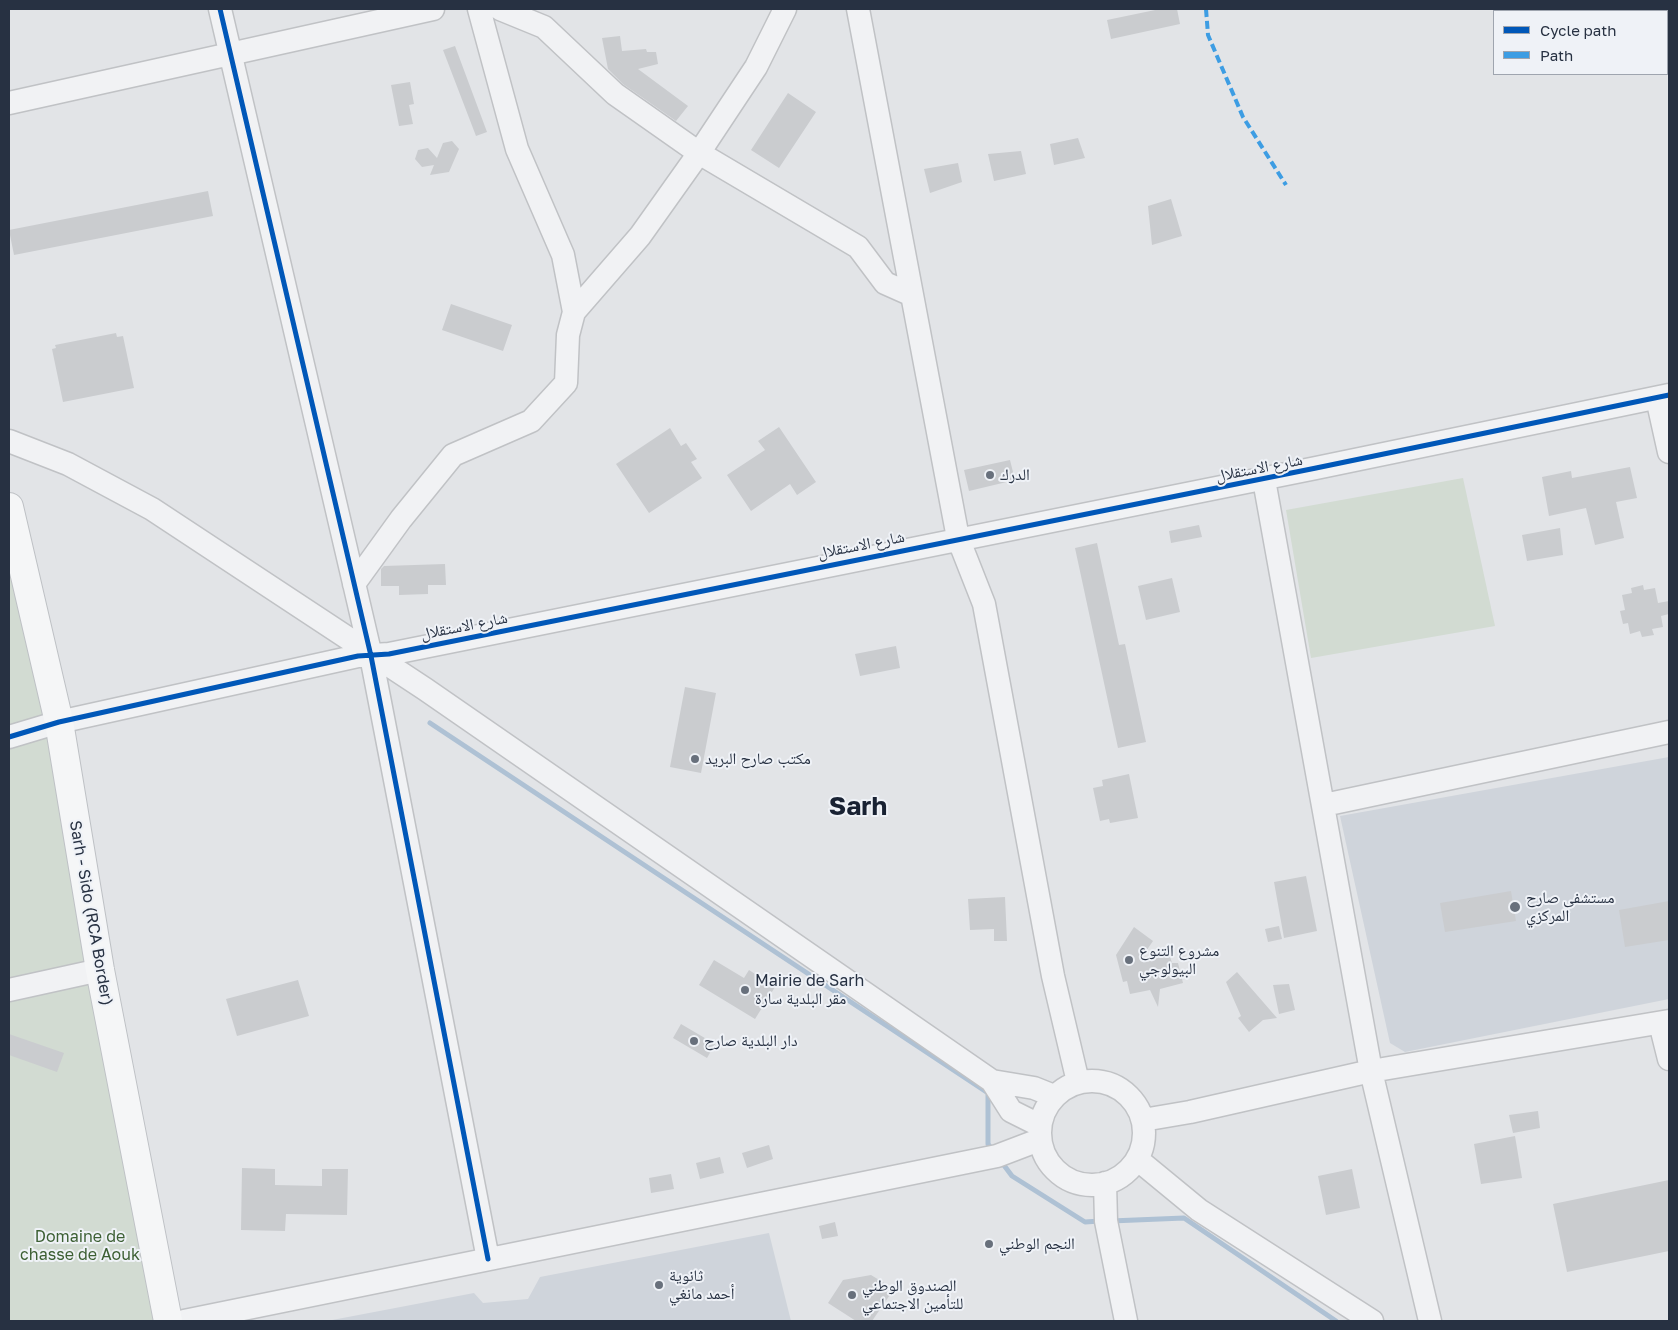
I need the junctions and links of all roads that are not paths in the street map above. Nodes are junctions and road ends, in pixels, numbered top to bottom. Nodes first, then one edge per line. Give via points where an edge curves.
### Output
1 (220, 9) edge
2 (433, 9) edge
3 (479, 9) edge
4 (500, 9) edge
5 (785, 9) edge
6 (858, 9) edge
7 (229, 53) junction
8 (9, 103) edge
9 (699, 153) junction
10 (912, 295) junction
11 (574, 312) junction
12 (1663, 397) edge
13 (9, 441) edge
14 (1669, 452) edge
15 (1264, 480) junction
16 (9, 507) edge
17 (958, 538) junction
18 (354, 584) junction
19 (371, 656) junction
20 (59, 722) junction
21 (1669, 732) edge
22 (9, 737) edge
23 (1324, 805) junction
24 (100, 970) junction
25 (9, 990) edge
26 (1664, 1022) edge
27 (1669, 1059) edge
28 (1371, 1071) junction
29 (992, 1081) junction
30 (1078, 1082) junction
31 (1054, 1096) junction
32 (1142, 1120) junction
33 (1039, 1133) junction
34 (1137, 1159) junction
35 (1105, 1183) junction
36 (488, 1259) junction
37 (168, 1321) edge
38 (184, 1321) edge
39 (1126, 1321) edge
40 (1372, 1321) edge
41 (1430, 1321) edge

1 - 7 street
2 - 7 street
3 - 11 street via 517,149 563,255
4 - 9 street via 544,27 616,94
5 - 9 street via 756,67
6 - 10 street
7 - 8 street
7 - 18 street
9 - 10 street via 858,247 885,283
9 - 11 street via 640,236
10 - 17 street
11 - 18 street via 568,335 566,383 531,422 453,455
12 - 14 street
12 - 15 street, شارع الاستقلال
13 - 19 street via 68,464 152,509
15 - 17 street, شارع الاستقلال
15 - 23 street
16 - 20 main road, Sarh - Sido (RCA Border)
17 - 19 street, شارع الاستقلال
17 - 30 street via 984,604 1053,976
18 - 19 street
19 - 20 street, شارع الاستقلال
19 - 29 street via 424,689
19 - 36 street
20 - 22 street, شارع الاستقلال
20 - 24 main road, Sarh - Sido (RCA Border)
21 - 23 street
23 - 28 street
24 - 25 street
24 - 37 main road, Sarh - Sido (RCA Border)
26 - 27 street
26 - 28 street
28 - 32 street
28 - 41 street
29 - 31 street via 1034,1088
29 - 33 street via 1011,1111
30 - 31 street
30 - 32 street via 1094,1080 1125,1092 1136,1105
31 - 33 street via 1044,1109
32 - 34 street via 1144,1133
33 - 35 street via 1045,1157 1056,1171 1070,1180 1088,1185
33 - 36 street via 997,1156
34 - 35 street via 1129,1170
34 - 40 street via 1199,1210
35 - 39 street via 1106,1221
36 - 38 street

